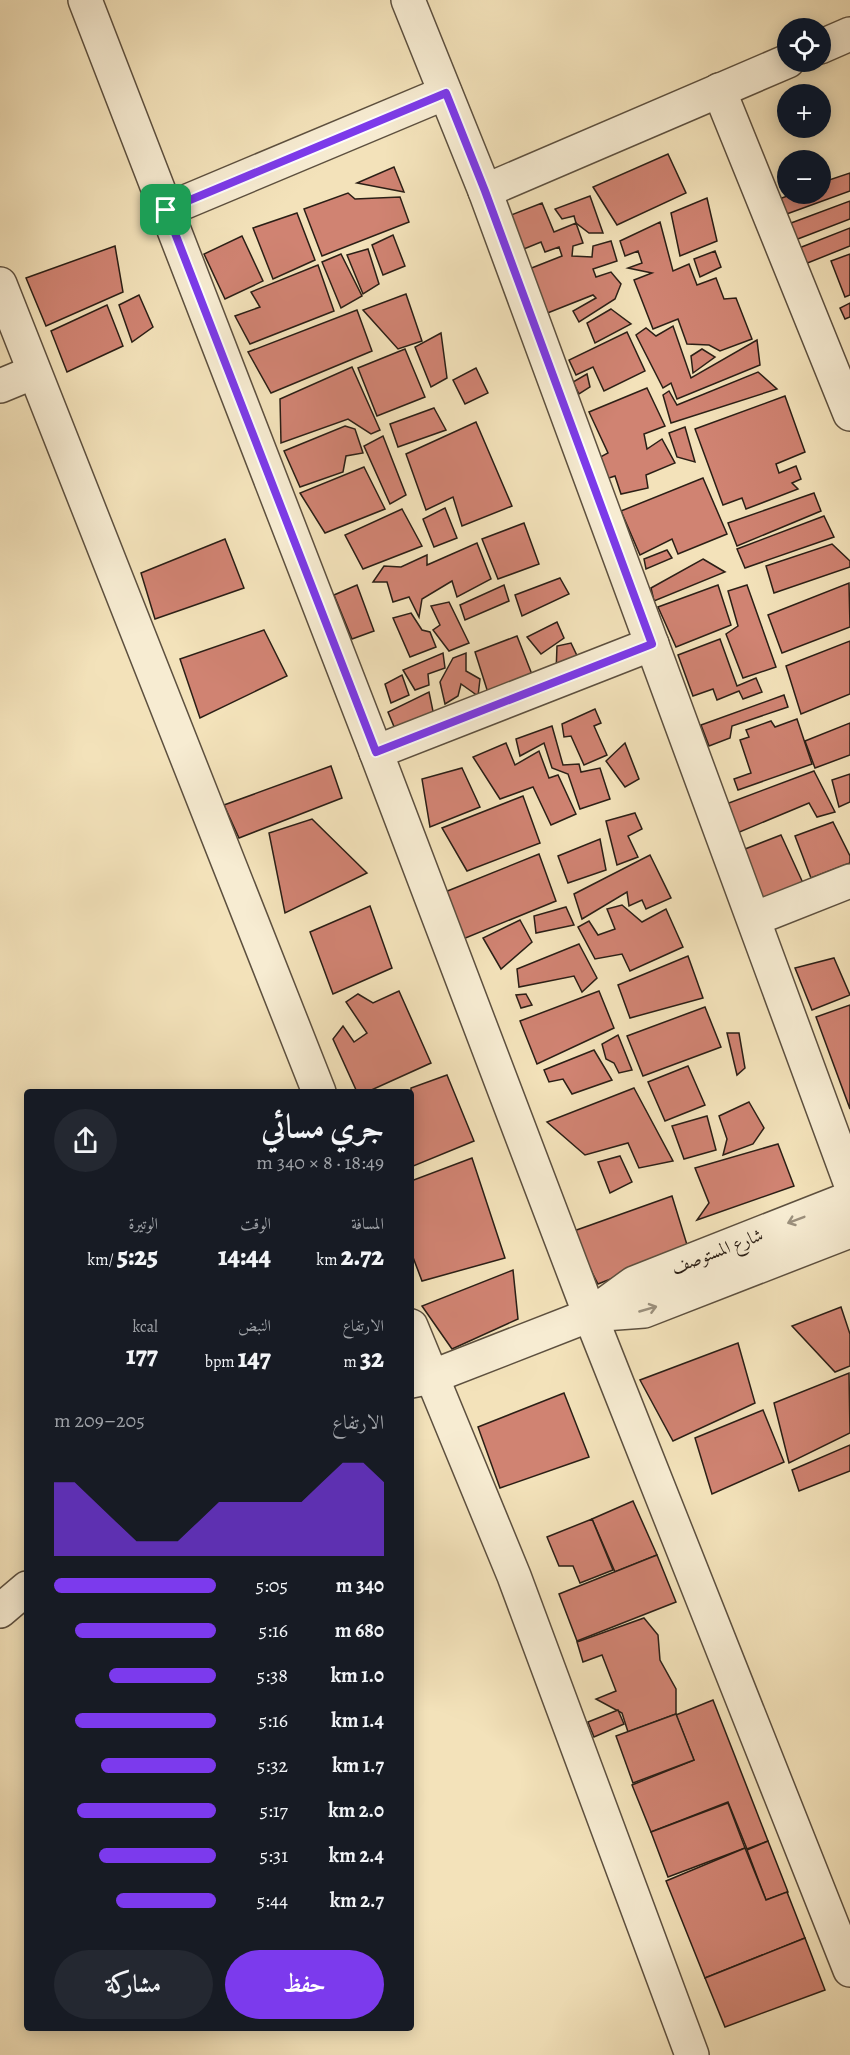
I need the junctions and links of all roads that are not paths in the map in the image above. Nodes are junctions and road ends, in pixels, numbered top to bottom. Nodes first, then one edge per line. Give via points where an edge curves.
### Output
1 (85, 0) edge
2 (408, 0) edge
3 (850, 34) edge
4 (831, 42) edge
5 (777, 66) edge
6 (719, 90) junction
7 (446, 93) junction
8 (485, 191) junction
9 (166, 210) junction
10 (0, 284) edge
11 (34, 372) junction
12 (0, 386) edge
13 (850, 414) edge
14 (652, 644) junction
15 (376, 752) junction
16 (850, 881) edge
17 (754, 919) junction
18 (318, 1089) edge
19 (850, 1182) edge
20 (850, 1198) edge
21 (850, 1231) edge
22 (590, 1315) junction
23 (414, 1342) edge
24 (421, 1379) edge
25 (24, 1591) edge
26 (0, 1611) edge
27 (850, 1970) edge
28 (692, 2055) edge

1 - 9 street
2 - 7 street
3 - 4 street
5 - 6 street
6 - 8 street
6 - 13 street
7 - 8 street
7 - 9 street
8 - 14 street
9 - 15 street
10 - 11 street
11 - 12 street
11 - 18 street
14 - 15 street
14 - 17 street
15 - 22 street
16 - 17 street
17 - 19 street
20 -> 22 street, شارع المستوصف via 634,1283
22 -> 21 street, شارع المستوصف via 644,1311
22 - 24 street, شارع المستوصف
22 - 27 street
23 - 24 street
24 - 28 street via 514,1576
25 - 26 street

